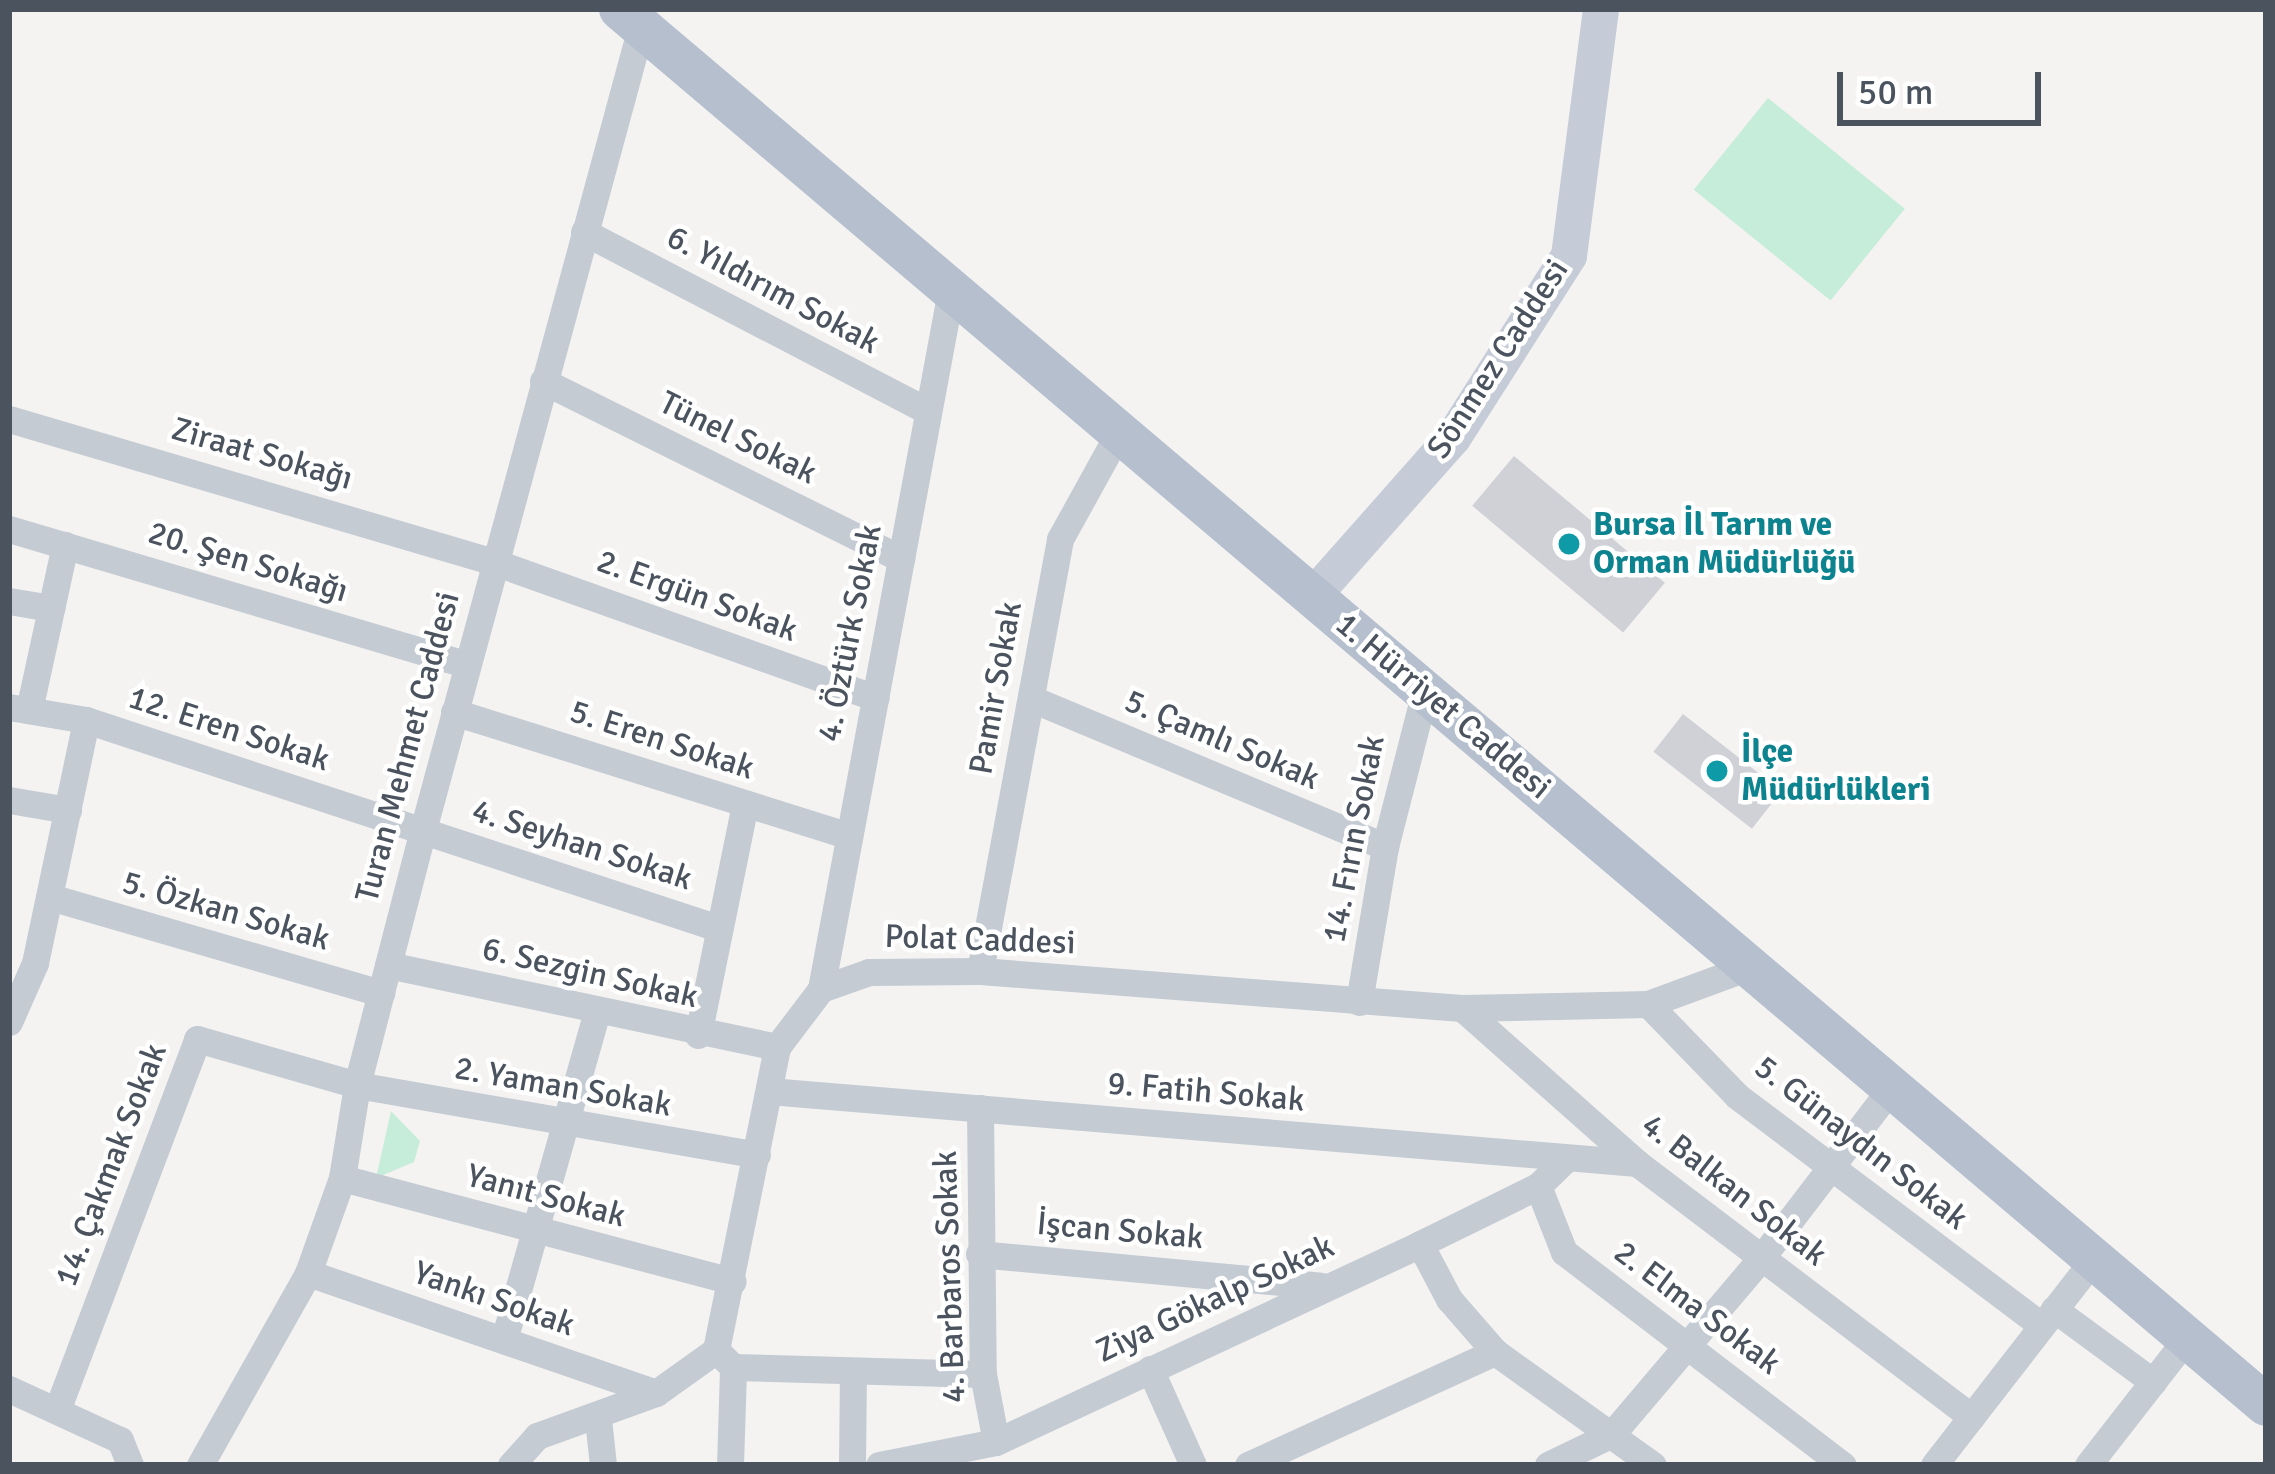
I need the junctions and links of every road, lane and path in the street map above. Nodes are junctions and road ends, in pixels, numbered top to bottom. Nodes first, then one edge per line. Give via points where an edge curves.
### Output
1 (1601, 9) edge
2 (630, 18) edge
3 (584, 232) junction
4 (951, 290) junction
5 (543, 381) junction
6 (928, 412) junction
7 (9, 419) edge
8 (1118, 432) junction
9 (9, 529) edge
10 (64, 544) junction
11 (901, 560) junction
12 (494, 562) junction
13 (1312, 596) junction
14 (9, 602) edge
15 (51, 608) junction
16 (467, 664) junction
17 (1425, 692) junction
18 (875, 698) junction
19 (1032, 699) junction
20 (19, 709) edge
21 (454, 712) junction
22 (86, 720) junction
23 (9, 800) edge
24 (746, 804) junction
25 (68, 810) junction
26 (423, 830) junction
27 (849, 836) junction
28 (1385, 847) junction
29 (50, 897) junction
30 (718, 928) junction
31 (22, 959) edge
32 (388, 965) junction
33 (1754, 965) junction
34 (980, 970) junction
35 (821, 989) junction
36 (381, 993) junction
37 (1359, 1002) junction
38 (1648, 1004) junction
39 (1462, 1008) junction
40 (597, 1011) junction
41 (9, 1022) edge
42 (698, 1035) junction
43 (777, 1047) junction
44 (357, 1085) junction
45 (1891, 1088) junction
46 (769, 1091) junction
47 (980, 1108) junction
48 (567, 1127) junction
49 (757, 1155) junction
50 (1566, 1159) junction
51 (1637, 1163) junction
52 (1831, 1171) junction
53 (341, 1178) junction
54 (1538, 1186) junction
55 (535, 1233) junction
56 (1420, 1244) junction
57 (979, 1254) junction
58 (1762, 1257) junction
59 (2094, 1259) junction
60 (308, 1273) junction
61 (734, 1281) junction
62 (1325, 1286) junction
63 (2048, 1317) junction
64 (2187, 1338) junction
65 (504, 1340) junction
66 (1688, 1347) junction
67 (1495, 1352) junction
68 (725, 1358) junction
69 (1150, 1370) junction
70 (853, 1372) junction
71 (983, 1374) junction
72 (2153, 1382) junction
73 (9, 1389) edge
74 (656, 1393) junction
75 (2266, 1405) edge
76 (59, 1406) junction
77 (1972, 1418) junction
78 (598, 1419) junction
79 (1612, 1433) junction
80 (996, 1442) junction
81 (130, 1465) edge
82 (200, 1465) edge
83 (511, 1465) edge
84 (603, 1465) edge
85 (730, 1465) edge
86 (852, 1465) edge
87 (879, 1465) edge
88 (1193, 1465) edge
89 (1249, 1465) edge
90 (1548, 1465) edge
91 (1654, 1465) edge
92 (1843, 1465) edge
93 (1934, 1465) edge
94 (2088, 1465) edge

1 - 13 main road, Sönmez Caddesi via 1569,256 1453,438
2 - 3 street, Turan Mehmet Caddesi
2 - 4 main road, 1. Hürriyet Caddesi
3 - 5 street, Turan Mehmet Caddesi
3 - 6 street, 6. Yıldırım Sokak
4 - 6 street, 4. Öztürk Sokak
4 - 8 main road, 1. Hürriyet Caddesi
5 - 11 street, Tünel Sokak
5 - 12 street, Turan Mehmet Caddesi
6 - 11 street, 4. Öztürk Sokak
7 - 12 street, Ziraat Sokağı
8 - 13 main road, 1. Hürriyet Caddesi
8 - 19 street, Pamir Sokak via 1060,539
9 - 10 street, 20. Şen Sokağı
10 - 15 street
10 - 16 street, 20. Şen Sokağı
11 - 18 street, 4. Öztürk Sokak
12 - 16 street, Turan Mehmet Caddesi
12 - 18 street, 2. Ergün Sokak
13 - 17 main road, 1. Hürriyet Caddesi
14 - 15 street
15 - 20 street
16 - 21 street, Turan Mehmet Caddesi
17 - 28 street, 14. Fırın Sokak
17 - 33 main road, 1. Hürriyet Caddesi
18 - 27 street, 4. Öztürk Sokak
19 - 28 street, 5. Çamlı Sokak
19 - 34 street, Pamir Sokak
20 - 22 street, 12. Eren Sokak
21 - 24 street, 5. Eren Sokak
21 - 26 street, Turan Mehmet Caddesi
22 - 25 street
22 - 26 street, 12. Eren Sokak
23 - 25 street
24 - 27 street, 5. Eren Sokak
24 - 30 street
25 - 29 street
26 - 30 street, 4. Seyhan Sokak
26 - 32 street, Turan Mehmet Caddesi
27 - 35 street, 4. Öztürk Sokak
28 - 37 street, 14. Fırın Sokak
29 - 31 street
29 - 36 street, 5. Özkan Sokak
30 - 42 street
31 - 41 street
32 - 36 street, Turan Mehmet Caddesi
32 - 40 street, 6. Sezgin Sokak
33 - 38 street, Polat Caddesi
33 - 45 main road, 1. Hürriyet Caddesi
34 - 35 street, Polat Caddesi via 869,972
34 - 37 street, Polat Caddesi
35 - 43 street
36 - 44 street, Turan Mehmet Caddesi
37 - 39 street, Polat Caddesi
38 - 39 street, Polat Caddesi
38 - 52 street, 5. Günaydın Sokak via 1737,1096
39 - 51 street, 4. Balkan Sokak
40 - 42 street, 6. Sezgin Sokak
40 - 48 street
42 - 43 street, 6. Sezgin Sokak
43 - 46 street
44 - 48 street, 2. Yaman Sokak
44 - 53 street, Turan Mehmet Caddesi
44 - 76 street, 14. Çakmak Sokak via 197,1039
45 - 52 street
45 - 59 main road, 1. Hürriyet Caddesi
46 - 47 street, 9. Fatih Sokak
46 - 49 street
47 - 50 street, 9. Fatih Sokak
47 - 57 street, 4. Barbaros Sokak
48 - 49 street, 2. Yaman Sokak
48 - 55 street
49 - 61 street
50 - 51 street, 9. Fatih Sokak
50 - 54 street, Ziya Gökalp Sokak
51 - 58 street, 4. Balkan Sokak
52 - 58 street
52 - 63 street, 5. Günaydın Sokak
53 - 55 street, Yanıt Sokak
53 - 60 street, Turan Mehmet Caddesi
54 - 56 street, Ziya Gökalp Sokak
54 - 66 street, 2. Elma Sokak via 1564,1252
55 - 61 street, Yanıt Sokak
55 - 65 street
56 - 62 street, Ziya Gökalp Sokak
56 - 67 street via 1449,1299
57 - 62 street, İşcan Sokak
57 - 71 street, 4. Barbaros Sokak
58 - 66 street
58 - 77 street, 4. Balkan Sokak
59 - 63 street
59 - 64 main road, 1. Hürriyet Caddesi
60 - 65 street, Yankı Sokak
60 - 82 street, Turan Mehmet Caddesi
61 - 68 street
62 - 69 street, Ziya Gökalp Sokak
63 - 72 street, 5. Günaydın Sokak
63 - 77 street
64 - 72 street
64 - 75 main road, 1. Hürriyet Caddesi
65 - 74 street, Yankı Sokak
66 - 79 street
66 - 92 street, 2. Elma Sokak
67 - 79 street
67 - 89 street
68 - 70 street
68 - 74 street
68 - 85 street
69 - 80 street, Ziya Gökalp Sokak
69 - 88 street
70 - 71 street
70 - 86 street
71 - 80 street, 4. Barbaros Sokak
72 - 94 street
73 - 76 street
74 - 78 street
76 - 81 street via 120,1440
77 - 93 street
78 - 83 street via 537,1436
78 - 84 street
79 - 90 street
79 - 91 street
80 - 87 street, Ziya Gökalp Sokak

